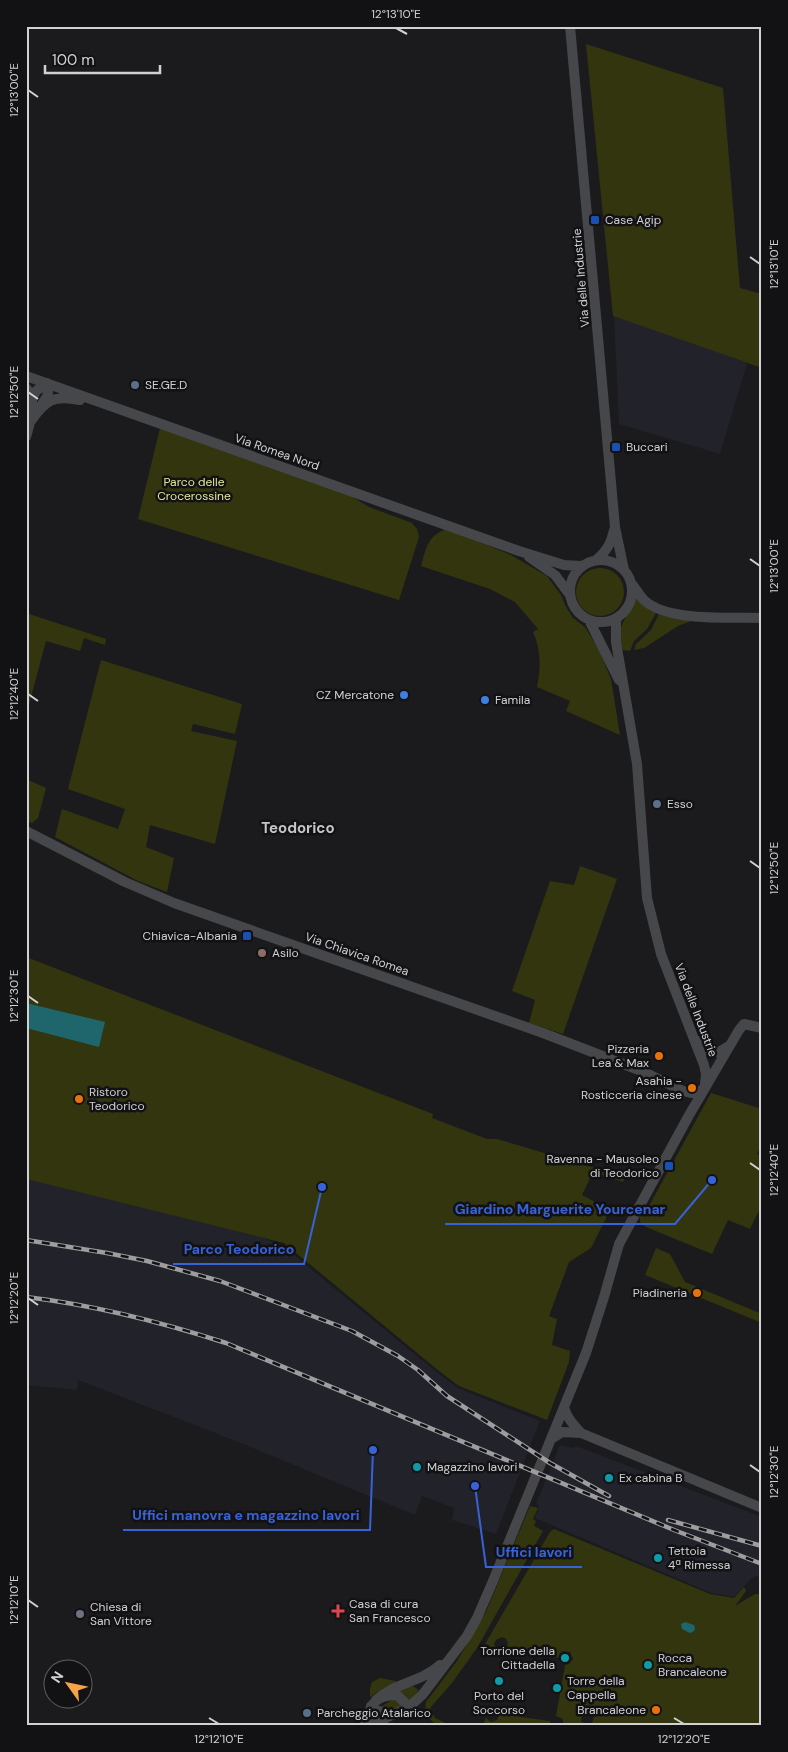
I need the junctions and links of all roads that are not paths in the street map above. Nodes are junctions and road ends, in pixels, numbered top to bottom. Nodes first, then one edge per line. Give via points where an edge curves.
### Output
1 (570, 26) edge
2 (26, 376) edge
3 (47, 383) junction
4 (26, 388) edge
5 (32, 399) junction
6 (92, 399) junction
7 (40, 407) junction
8 (31, 421) junction
9 (26, 437) edge
10 (615, 527) junction
11 (519, 551) junction
12 (596, 560) junction
13 (582, 566) junction
14 (624, 570) junction
15 (631, 582) junction
16 (570, 595) junction
17 (616, 618) junction
18 (762, 618) edge
19 (590, 620) junction
20 (624, 692) junction
21 (26, 831) edge
22 (762, 1028) edge
23 (693, 1034) junction
24 (730, 1045) junction
25 (705, 1087) junction
26 (683, 1091) junction
27 (688, 1117) junction
28 (564, 1407) junction
29 (581, 1433) junction
30 (550, 1440) junction
31 (762, 1508) edge
32 (456, 1650) junction
33 (374, 1703) junction
34 (409, 1706) junction
35 (388, 1717) junction
36 (365, 1726) edge
37 (370, 1726) edge

1 - 10 street, Via delle Industrie
2 - 3 street, Via Romea Nord
3 - 5 street via 36,391
3 - 6 street, Via Romea Nord
3 - 7 street via 48,395
4 - 5 street
5 - 8 street
6 - 7 street via 64,398
6 - 11 street, Via Romea Nord
7 - 8 street
8 - 9 street
10 - 12 street, Via delle Industrie via 611,543
10 - 14 street, Via delle Industrie
11 - 13 street, Via Romea Nord via 564,565
11 - 16 street, Via Romea Nord via 555,575
12 - 13 street
12 - 14 street via 616,563
13 - 16 street via 574,574
14 - 15 street
15 - 17 street via 630,602
15 - 18 street via 643,599 659,610 688,616
16 - 19 street via 576,610
17 - 19 street via 598,622
17 - 20 street, Via delle Industrie via 616,642
19 - 20 street, Via delle Industrie
20 - 23 street, Via delle Industrie via 637,764 647,898 661,954
21 - 26 street, Via Chiavica Romea via 125,882 174,903 543,1033 644,1072
22 - 24 street via 744,1024
23 - 24 street via 711,1052 719,1053
23 - 25 street, Via delle Industrie via 706,1074
24 - 25 street
25 - 26 street via 699,1092
25 - 27 street
26 - 27 street via 689,1108
27 - 28 street via 619,1244 586,1353
28 - 29 street via 570,1422
28 - 30 street
29 - 30 street via 562,1432
29 - 31 street
30 - 32 street via 477,1618
32 - 33 street via 435,1669 392,1688
32 - 34 street
33 - 34 street via 397,1695
33 - 35 street
33 - 36 street
34 - 35 street
35 - 37 street

